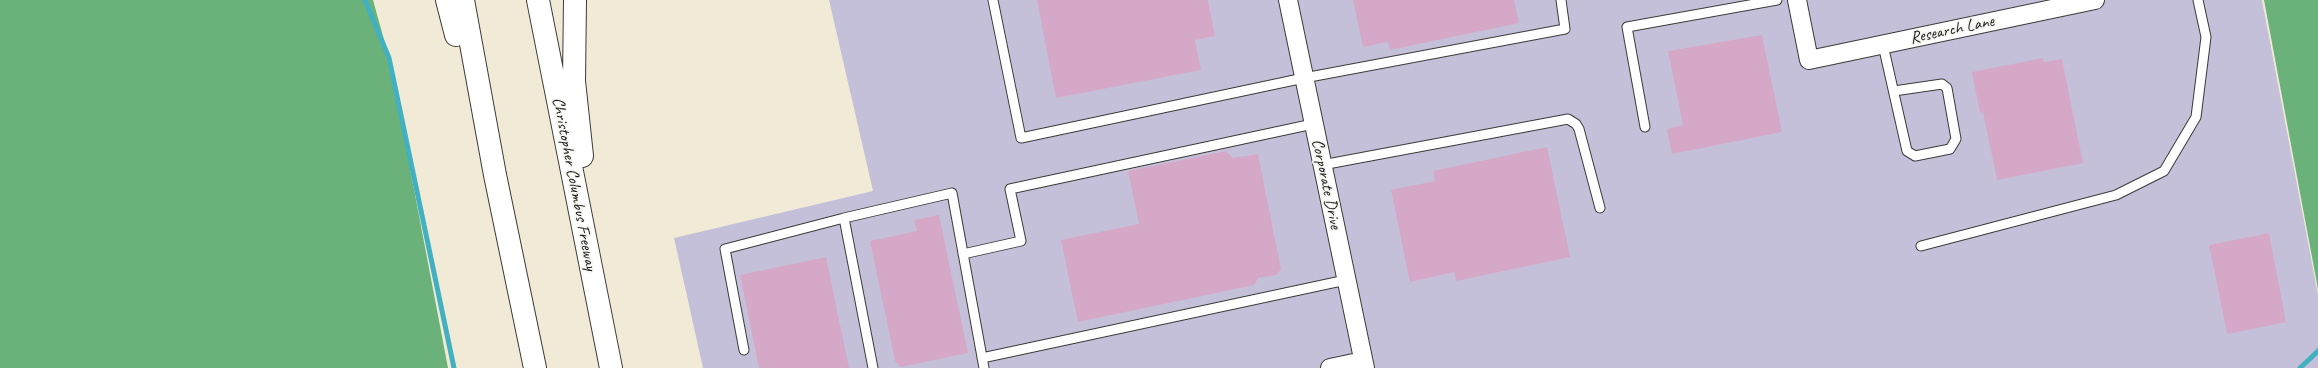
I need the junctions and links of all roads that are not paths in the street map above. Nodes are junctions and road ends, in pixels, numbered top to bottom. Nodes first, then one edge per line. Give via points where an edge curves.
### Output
1 (447, 0) edge
2 (463, 0) edge
3 (538, 0) edge
4 (575, 0) edge
5 (993, 0) edge
6 (1288, 0) edge
7 (1561, 0) edge
8 (1777, 0) edge
9 (1797, 0) edge
10 (2095, 0) edge
11 (2198, 0) edge
12 (1884, 45) junction
13 (1304, 78) junction
14 (1894, 91) junction
15 (1313, 124) junction
16 (1645, 127) dead end
17 (1322, 164) junction
18 (495, 175) junction
19 (1600, 208) dead end
20 (844, 218) junction
21 (1921, 246) dead end
22 (963, 254) junction
23 (1346, 280) junction
24 (598, 307) junction
25 (744, 350) dead end
26 (982, 358) junction
27 (1364, 365) edge
28 (535, 368) edge
29 (611, 368) edge
30 (873, 368) edge
31 (984, 368) edge
32 (1330, 368) edge

1 - 18 highway
2 - 18 highway
3 - 24 highway, Christopher Columbus Freeway
4 - 24 highway via 574,81
5 - 13 lane via 1020,138
6 - 13 street, Corporate Drive
7 - 13 lane via 1565,29
8 - 16 lane via 1627,27
9 - 12 street, Research Lane via 1809,60
10 - 12 street, Research Lane
11 - 21 lane via 2206,38 2196,117 2164,170 2116,195
12 - 14 lane
13 - 15 street, Corporate Drive
14 - 14 lane via 1907,151 1915,156 1950,149 1956,139 1947,88 1942,84
15 - 17 street, Corporate Drive
15 - 22 lane via 1010,189 1021,241
17 - 19 lane via 1568,119 1579,129
17 - 23 street, Corporate Drive
18 - 28 highway
20 - 22 lane via 952,193
20 - 25 lane via 725,249
20 - 30 lane
22 - 26 lane
23 - 26 lane
23 - 27 street, Corporate Drive
24 - 29 highway, Christopher Columbus Freeway
26 - 31 lane
27 - 32 street

